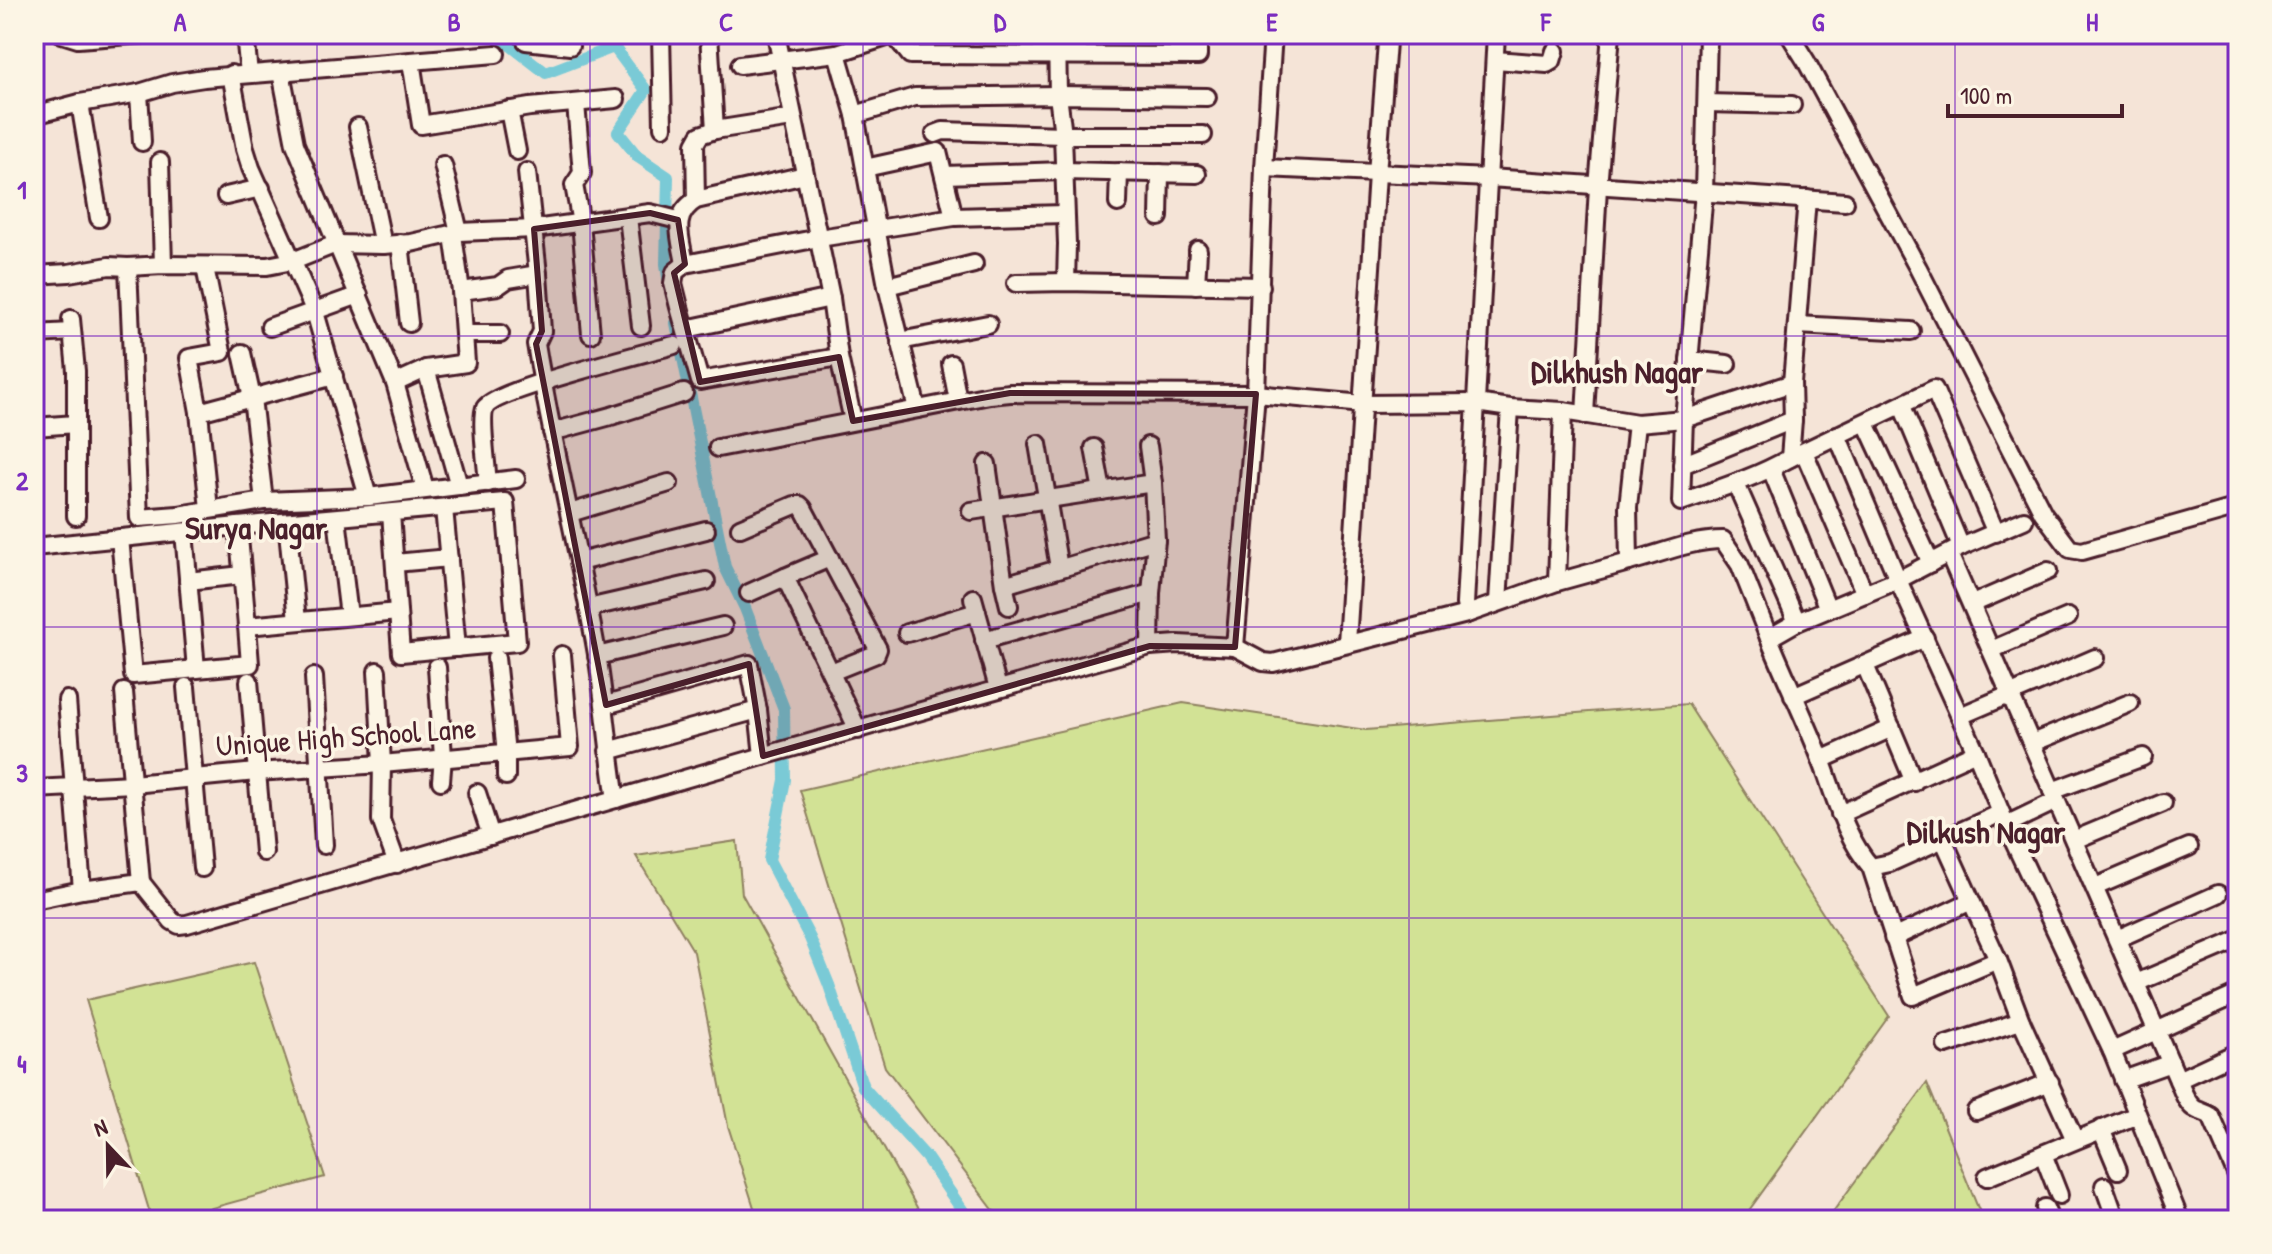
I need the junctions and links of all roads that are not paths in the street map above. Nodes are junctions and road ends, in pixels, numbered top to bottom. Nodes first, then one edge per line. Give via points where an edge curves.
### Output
1 (62, 34) edge
2 (144, 34) edge
3 (245, 34) edge
4 (570, 34) edge
5 (661, 34) edge
6 (709, 34) edge
7 (776, 34) edge
8 (895, 34) edge
9 (1057, 34) edge
10 (1198, 34) edge
11 (1273, 34) edge
12 (1391, 34) edge
13 (1496, 34) edge
14 (1611, 34) edge
15 (1708, 34) edge
16 (1789, 34) edge
17 (526, 41) dead end
18 (1555, 51) dead end
19 (837, 53) junction
20 (496, 54) dead end
21 (1057, 56) junction
22 (1495, 60) junction
23 (411, 61) junction
24 (781, 62) junction
25 (740, 65) dead end
26 (281, 72) junction
27 (240, 74) junction
28 (139, 93) junction
29 (1058, 95) junction
30 (1207, 97) dead end
31 (616, 99) dead end
32 (80, 103) junction
33 (1707, 103) junction
34 (576, 104) junction
35 (1792, 105) dead end
36 (509, 110) junction
37 (34, 115) edge
38 (855, 115) junction
39 (792, 118) junction
40 (358, 127) dead end
41 (663, 127) dead end
42 (715, 130) junction
43 (935, 134) dead end
44 (1063, 135) junction
45 (1203, 135) dead end
46 (142, 142) dead end
47 (517, 151) dead end
48 (160, 162) dead end
49 (443, 165) dead end
50 (865, 168) junction
51 (1264, 168) junction
52 (1063, 171) junction
53 (527, 172) dead end
54 (1119, 172) junction
55 (1160, 173) junction
56 (1197, 174) dead end
57 (1377, 174) junction
58 (805, 175) junction
59 (945, 175) junction
60 (1489, 178) junction
61 (1598, 187) junction
62 (261, 188) junction
63 (1704, 192) junction
64 (226, 196) dead end
65 (1807, 199) junction
66 (696, 200) junction
67 (1845, 202) dead end
68 (1118, 203) dead end
69 (1065, 214) junction
70 (628, 217) junction
71 (954, 217) junction
72 (1159, 217) dead end
73 (99, 218) dead end
74 (678, 220) junction
75 (581, 223) junction
76 (876, 228) junction
77 (534, 229) junction
78 (456, 233) junction
79 (819, 238) junction
80 (400, 243) junction
81 (336, 244) junction
82 (383, 245) junction
83 (1198, 250) dead end
84 (293, 261) junction
85 (685, 264) junction
86 (974, 264) dead end
87 (163, 265) junction
88 (128, 267) junction
89 (205, 267) junction
90 (538, 274) junction
91 (34, 275) edge
92 (1066, 282) junction
93 (1016, 283) dead end
94 (1196, 285) junction
95 (887, 286) junction
96 (1261, 286) junction
97 (461, 291) junction
98 (359, 295) junction
99 (831, 298) junction
100 (315, 312) junction
101 (409, 323) dead end
102 (988, 324) dead end
103 (1797, 325) junction
104 (641, 326) dead end
105 (270, 327) dead end
106 (686, 329) junction
107 (1911, 331) dead end
108 (34, 334) edge
109 (464, 334) junction
110 (500, 334) dead end
111 (591, 334) dead end
112 (900, 341) junction
113 (674, 345) dead end
114 (242, 353) dead end
115 (839, 357) junction
116 (1689, 360) junction
117 (951, 364) dead end
118 (1727, 364) dead end
119 (426, 369) junction
120 (334, 376) junction
121 (542, 382) junction
122 (395, 383) junction
123 (1792, 383) junction
124 (684, 393) dead end
125 (1256, 394) junction
126 (252, 398) junction
127 (958, 401) junction
128 (1476, 403) junction
129 (1363, 404) junction
130 (1902, 406) junction
131 (1510, 408) junction
132 (917, 409) junction
133 (1563, 411) junction
134 (199, 412) junction
135 (1585, 415) junction
136 (1684, 419) junction
137 (1793, 420) junction
138 (853, 421) junction
139 (1637, 423) junction
140 (1866, 423) junction
141 (76, 424) junction
142 (34, 427) edge
143 (552, 432) junction
144 (1837, 435) junction
145 (1038, 444) dead end
146 (1148, 446) dead end
147 (718, 448) dead end
148 (1094, 448) dead end
149 (1797, 455) junction
150 (987, 464) dead end
151 (1682, 465) junction
152 (1771, 469) junction
153 (516, 479) dead end
154 (488, 483) junction
155 (669, 483) dead end
156 (1153, 483) junction
157 (1736, 484) junction
158 (459, 486) junction
159 (425, 489) junction
160 (1102, 491) junction
161 (368, 497) junction
162 (1047, 498) junction
163 (264, 501) junction
164 (994, 507) junction
165 (2238, 507) edge
166 (444, 508) junction
167 (209, 509) junction
168 (971, 511) dead end
169 (391, 513) junction
170 (570, 513) junction
171 (76, 516) dead end
172 (337, 518) junction
173 (2024, 520) dead end
174 (287, 522) junction
175 (238, 526) junction
176 (740, 528) dead end
177 (706, 530) dead end
178 (184, 532) junction
179 (1996, 533) junction
180 (120, 538) junction
181 (1156, 540) junction
182 (34, 547) edge
183 (1955, 551) junction
184 (449, 558) junction
185 (830, 558) junction
186 (579, 562) junction
187 (1629, 562) junction
188 (395, 563) junction
189 (1931, 563) junction
190 (1059, 568) junction
191 (2048, 571) dead end
192 (242, 575) junction
193 (785, 577) junction
194 (1898, 580) junction
195 (188, 581) junction
196 (706, 581) dead end
197 (1557, 582) junction
198 (1004, 585) junction
199 (749, 593) dead end
200 (1151, 593) junction
201 (1865, 594) junction
202 (1498, 602) junction
203 (1972, 604) junction
204 (1009, 606) dead end
205 (588, 608) junction
206 (1828, 609) junction
207 (398, 612) junction
208 (1467, 614) junction
209 (349, 616) junction
210 (2068, 617) dead end
211 (297, 621) junction
212 (1797, 622) junction
213 (247, 626) junction
214 (723, 626) dead end
215 (907, 633) dead end
216 (1769, 638) junction
217 (1925, 638) junction
218 (984, 640) junction
219 (1347, 643) junction
220 (1150, 646) junction
221 (1235, 647) junction
222 (457, 648) junction
223 (1991, 650) junction
224 (562, 655) dead end
225 (597, 656) junction
226 (496, 658) dead end
227 (2095, 658) dead end
228 (1865, 665) junction
229 (437, 667) dead end
230 (196, 669) junction
231 (377, 671) dead end
232 (831, 672) junction
233 (314, 677) dead end
234 (249, 681) dead end
235 (186, 687) dead end
236 (998, 688) junction
237 (124, 692) dead end
238 (2010, 693) junction
239 (1793, 696) junction
240 (67, 700) dead end
241 (2130, 703) dead end
242 (606, 705) junction
243 (758, 710) junction
244 (1960, 716) junction
245 (1892, 728) junction
246 (858, 730) junction
247 (2032, 743) junction
248 (608, 751) junction
249 (1976, 752) junction
250 (506, 753) junction
251 (763, 756) junction
252 (443, 757) junction
253 (2143, 757) dead end
254 (1821, 760) junction
255 (382, 764) junction
256 (318, 768) junction
257 (256, 772) junction
258 (506, 776) dead end
259 (195, 777) junction
260 (441, 781) dead end
261 (1914, 782) junction
262 (133, 784) junction
263 (73, 786) junction
264 (34, 789) edge
265 (477, 793) dead end
266 (2054, 796) junction
267 (616, 799) junction
268 (2163, 803) dead end
269 (1840, 814) junction
270 (2004, 819) junction
271 (491, 836) junction
272 (1943, 839) junction
273 (2074, 840) junction
274 (324, 845) dead end
275 (2189, 847) dead end
276 (264, 852) dead end
277 (397, 864) junction
278 (1871, 867) junction
279 (202, 868) dead end
280 (141, 882) junction
281 (2095, 887) junction
282 (82, 890) junction
283 (2218, 894) dead end
284 (34, 900) edge
285 (1971, 901) junction
286 (1893, 938) junction
287 (2117, 939) junction
288 (2237, 940) edge
289 (1998, 960) junction
290 (2136, 983) junction
291 (2238, 994) edge
292 (2021, 1021) junction
293 (2157, 1031) junction
294 (1946, 1045) dead end
295 (2112, 1051) junction
296 (2238, 1052) edge
297 (2171, 1063) junction
298 (2123, 1080) junction
299 (2178, 1080) junction
300 (2050, 1082) junction
301 (1976, 1111) dead end
302 (2137, 1115) junction
303 (2101, 1129) junction
304 (2075, 1140) junction
305 (2043, 1154) junction
306 (2118, 1170) dead end
307 (1987, 1177) dead end
308 (2238, 1178) edge
309 (2104, 1186) dead end
310 (2059, 1195) dead end
311 (2116, 1220) edge
312 (2180, 1220) edge

1 - 2 street via 78,39
3 - 27 street
4 - 17 street via 570,46
5 - 41 street
6 - 42 street
7 - 24 street
8 - 19 street
8 - 21 street via 910,55
9 - 21 street
10 - 21 street via 1198,56
11 - 51 street
12 - 57 street
13 - 22 street
14 - 61 street
15 - 33 street
16 - 165 street via 1918,268 2043,513 2070,549 2082,551
18 - 22 street via 1547,64
19 - 24 street
19 - 38 street
20 - 23 street
21 - 29 street
22 - 60 street
23 - 26 street
23 - 36 street via 421,125
24 - 25 street
24 - 39 street
26 - 27 street
26 - 81 street via 295,144
27 - 28 street
27 - 62 street via 245,149
28 - 32 street
28 - 46 street
29 - 30 street
29 - 38 street via 915,97
29 - 44 street
31 - 34 street
32 - 37 street
32 - 73 street
33 - 35 street
33 - 63 street
34 - 36 street
34 - 75 street via 582,173 574,185
36 - 47 street
38 - 50 street
39 - 42 street
39 - 58 street
40 - 82 street
42 - 66 street via 700,135 695,144
43 - 44 street
44 - 45 street
44 - 52 street
48 - 87 street
49 - 78 street
50 - 59 street via 938,152
50 - 76 street
51 - 57 street
51 - 96 street
52 - 54 street
52 - 59 street
52 - 69 street
53 - 77 street
54 - 55 street
54 - 68 street
55 - 56 street
55 - 72 street
57 - 60 street
57 - 129 street
58 - 66 street
58 - 79 street
59 - 71 street
60 - 61 street
60 - 128 street
61 - 63 street
61 - 135 street
62 - 64 street
62 - 84 street
63 - 65 street
63 - 116 street
65 - 67 street
65 - 103 street
66 - 74 street
69 - 71 street
69 - 92 street
70 - 74 street via 650,213
70 - 75 street
70 - 104 street
71 - 76 street
74 - 85 street
75 - 77 street
75 - 111 street
76 - 79 street
76 - 95 street
77 - 78 street
77 - 90 street
78 - 80 street
78 - 97 street
79 - 85 street
79 - 99 street
80 - 82 street
80 - 101 street
81 - 82 street
81 - 84 street
81 - 98 street
83 - 94 street
84 - 89 street
84 - 100 street
85 - 106 street via 675,272 673,283
86 - 95 street
87 - 88 street
87 - 89 street
88 - 91 street
88 - 167 street via 139,518
89 - 134 street via 222,352 189,358
90 - 97 street
90 - 121 street via 542,331 536,344
92 - 93 street
92 - 94 street
94 - 96 street
95 - 112 street
96 - 125 street
97 - 109 street
98 - 100 street
98 - 122 street
99 - 106 street
99 - 115 street
100 - 105 street
100 - 120 street
102 - 112 street
103 - 107 street
103 - 123 street
106 - 115 street via 703,382
108 - 141 street via 71,325
109 - 110 street
109 - 119 street via 466,363
112 - 132 street
113 - 121 street
114 - 126 street
115 - 138 street
116 - 118 street
116 - 136 street
117 - 127 street
119 - 122 street
119 - 158 street
120 - 126 street
120 - 161 street
121 - 143 street
121 - 154 street via 486,407
122 - 159 street
123 - 136 street
123 - 137 street
124 - 143 street
125 - 127 street via 1010,393
125 - 129 street
125 - 221 street
126 - 134 street
126 - 163 street
127 - 132 street
128 - 129 street
128 - 131 street
128 - 208 street
129 - 219 street
130 - 140 street
130 - 179 street via 1934,389
130 - 183 street
131 - 133 street
131 - 202 street
132 - 138 street
133 - 135 street
133 - 197 street
134 - 167 street
135 - 139 street
136 - 139 street
136 - 151 street
137 - 149 street
137 - 151 street
138 - 147 street
139 - 187 street via 1628,507
140 - 144 street
140 - 189 street
141 - 142 street
141 - 171 street
143 - 170 street
144 - 149 street
144 - 194 street
145 - 162 street
146 - 156 street
148 - 160 street
149 - 152 street
149 - 201 street
150 - 164 street
151 - 157 street via 1681,502
152 - 157 street
152 - 206 street
153 - 154 street
154 - 158 street
155 - 170 street
156 - 160 street
156 - 181 street
157 - 212 street
158 - 159 street
159 - 161 street
160 - 162 street
161 - 163 street
162 - 164 street
162 - 190 street
163 - 167 street
164 - 168 street
164 - 198 street
166 - 169 street
166 - 184 street
166 - 222 street via 505,502 517,642
169 - 172 street
169 - 188 street
170 - 186 street
172 - 174 street
172 - 209 street
173 - 179 street
174 - 175 street
174 - 211 street
175 - 178 street
175 - 192 street
176 - 185 street via 800,505
177 - 186 street
178 - 180 street
178 - 195 street
179 - 183 street
180 - 182 street
180 - 230 street via 133,675
181 - 190 street
181 - 200 street
183 - 189 street
183 - 203 street
184 - 188 street
184 - 222 street
185 - 193 street
185 - 232 street via 878,649
186 - 205 street
187 - 197 street
187 - 216 street via 1723,540 1740,565
188 - 207 street
189 - 194 street
190 - 198 street
191 - 203 street
192 - 195 street
192 - 213 street
193 - 199 street
193 - 232 street
194 - 201 street
194 - 217 street
195 - 230 street
196 - 205 street
197 - 202 street
198 - 204 street
200 - 218 street
200 - 220 street
201 - 206 street
202 - 208 street
203 - 223 street
205 - 225 street
206 - 212 street
207 - 209 street
207 - 222 street via 401,653
208 - 219 street
209 - 211 street
210 - 223 street
211 - 213 street
212 - 216 street
213 - 230 street via 250,664
214 - 225 street
215 - 218 street via 975,605
216 - 239 street
217 - 228 street
217 - 244 street
218 - 236 street
219 - 221 street via 1273,663
220 - 221 street
220 - 236 street
223 - 238 street
224 - 250 street, Unique High School Lane via 570,747
225 - 242 street
226 - 250 street
227 - 238 street
228 - 239 street
228 - 245 street
229 - 252 street
231 - 255 street
232 - 246 street
233 - 256 street
234 - 257 street
235 - 259 street
236 - 246 street
237 - 262 street
238 - 244 street
238 - 247 street
239 - 254 street
240 - 263 street
241 - 247 street
242 - 243 street via 749,664
242 - 248 street
243 - 248 street
243 - 251 street
244 - 249 street
245 - 254 street
245 - 261 street
246 - 251 street
247 - 266 street
248 - 267 street
249 - 261 street
249 - 270 street
250 - 252 street, Unique High School Lane
250 - 258 street
251 - 267 street
252 - 255 street, Unique High School Lane
252 - 260 street
253 - 266 street
254 - 269 street
255 - 256 street, Unique High School Lane
255 - 277 street via 381,820
256 - 257 street, Unique High School Lane
256 - 274 street
257 - 259 street, Unique High School Lane
257 - 276 street
259 - 262 street, Unique High School Lane
259 - 279 street
261 - 269 street
262 - 263 street, Unique High School Lane
262 - 280 street
263 - 264 street, Unique High School Lane
263 - 282 street
265 - 271 street
266 - 270 street
266 - 273 street
267 - 271 street
268 - 273 street
269 - 278 street via 1856,851
270 - 272 street
270 - 295 street
271 - 277 street
272 - 278 street
272 - 285 street
273 - 281 street
275 - 281 street
277 - 280 street via 179,925
278 - 286 street
280 - 282 street
281 - 287 street
282 - 284 street
283 - 287 street
285 - 286 street
285 - 289 street
286 - 289 street via 1913,996
287 - 290 street
288 - 290 street
289 - 292 street
290 - 293 street
291 - 293 street
292 - 294 street
292 - 300 street
293 - 295 street
293 - 297 street
295 - 298 street
296 - 299 street
297 - 298 street
297 - 299 street
298 - 302 street
299 - 308 street via 2190,1105 2211,1116
300 - 301 street
300 - 304 street
302 - 303 street
302 - 312 street
303 - 304 street
303 - 306 street
304 - 305 street
305 - 307 street
305 - 310 street
309 - 311 street

